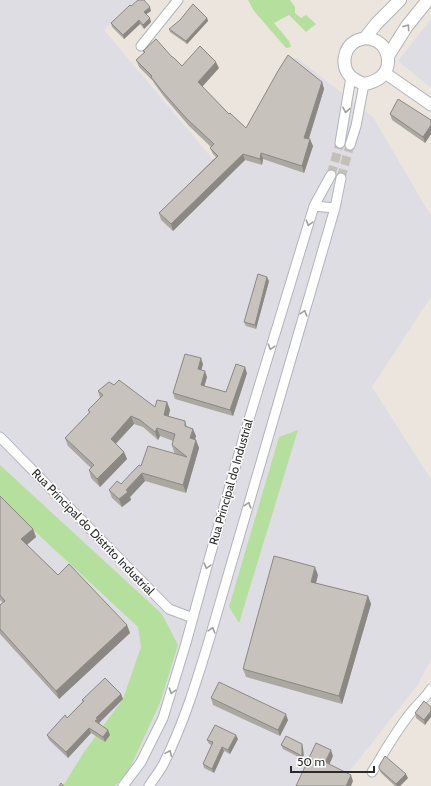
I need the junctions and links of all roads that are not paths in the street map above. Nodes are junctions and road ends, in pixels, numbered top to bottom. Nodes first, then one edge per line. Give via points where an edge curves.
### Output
1 (178, 0) edge
2 (400, 0) edge
3 (428, 0) edge
4 (365, 38) junction
5 (140, 46) dead end
6 (388, 56) junction
7 (385, 73) junction
8 (351, 77) junction
9 (364, 84) junction
10 (431, 105) edge
11 (340, 143) tunnel mouth
12 (350, 145) tunnel mouth
13 (331, 175) tunnel mouth
14 (341, 178) tunnel mouth
15 (314, 206) junction
16 (334, 208) junction
17 (0, 437) edge
18 (193, 618) junction
19 (430, 693) edge
20 (372, 772) dead end
21 (124, 786) edge
22 (149, 786) edge

1 - 5 street
2 - 4 main road
6 -> 3 main road
4 - 6 main road via 379,42
4 - 8 main road via 349,46 345,53 344,62
6 - 7 main road
7 - 9 main road via 376,81
7 - 10 street
8 - 9 main road
8 -> 11 street
9 - 12 street
13 - 15 street, Rua Principal do Industrial
14 - 16 street, Rua Principal do Industrial
15 - 16 street
15 -> 18 street, Rua Principal do Industrial via 243,440
22 -> 16 street, Rua Principal do Industrial via 164,764 191,698
17 - 18 street, Rua Principal do Distrito Industrial via 169,609
18 -> 21 street, Rua Principal do Industrial via 163,718 141,762
19 - 20 street via 413,710

